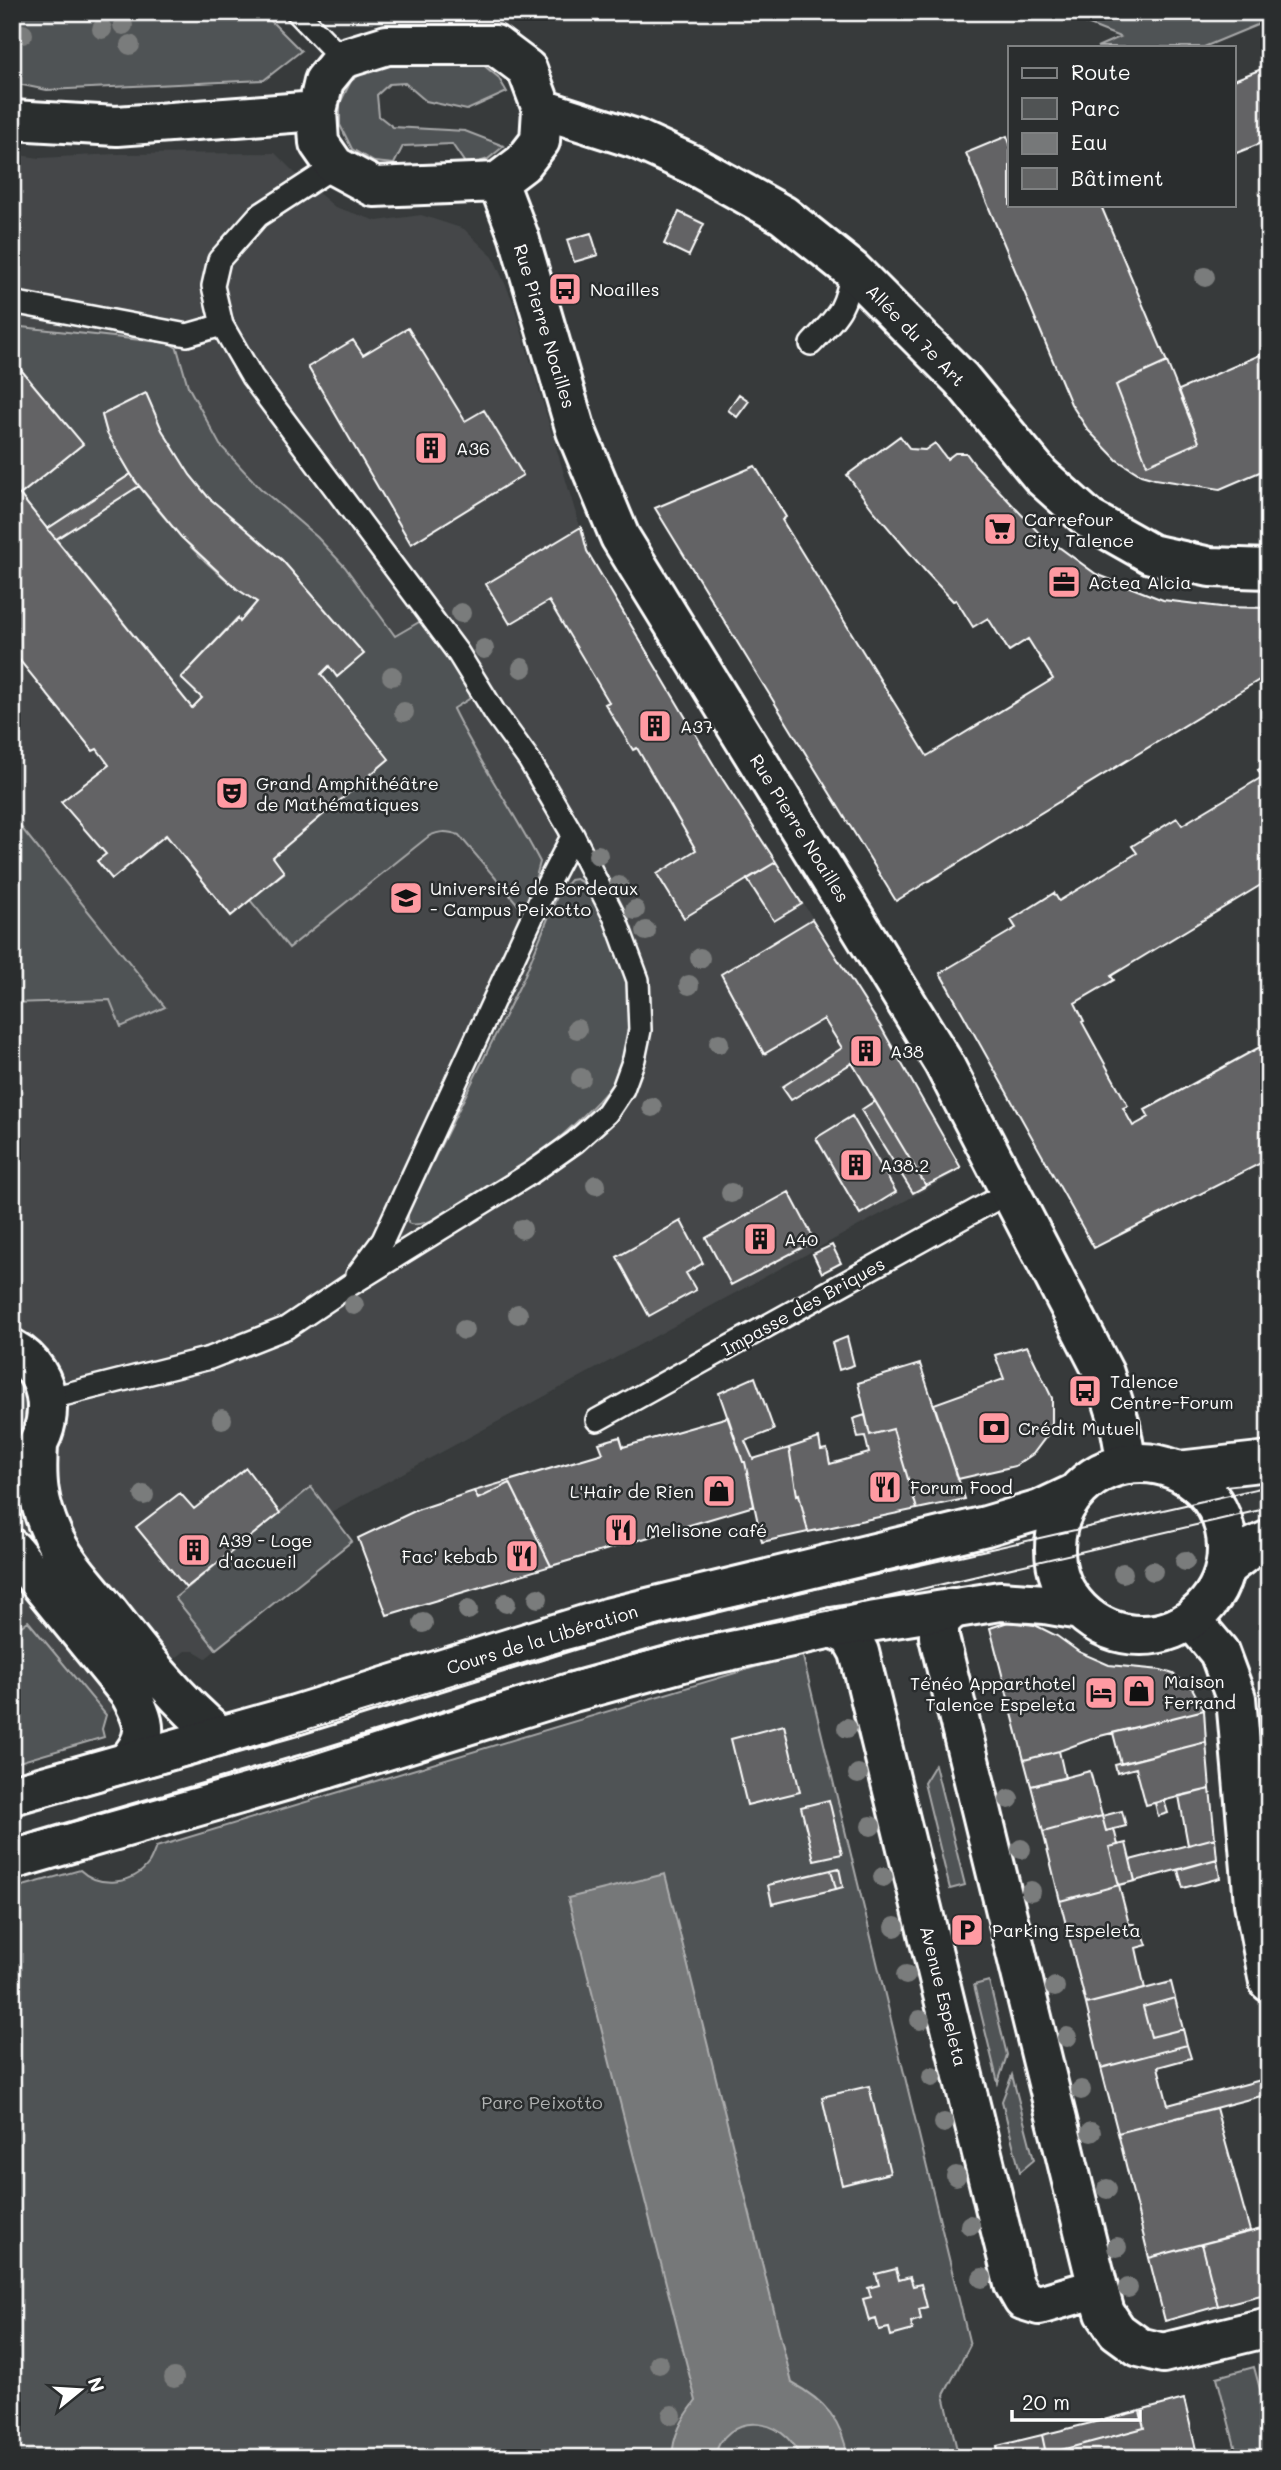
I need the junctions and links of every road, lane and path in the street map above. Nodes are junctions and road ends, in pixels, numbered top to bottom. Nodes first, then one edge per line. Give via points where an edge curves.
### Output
1 (297, 12) edge
2 (498, 29) edge
3 (342, 59) junction
4 (542, 109) junction
5 (317, 111) junction
6 (12, 120) edge
7 (335, 166) junction
8 (498, 182) junction
9 (852, 270) junction
10 (12, 302) edge
11 (222, 325) junction
12 (811, 344) dead end
13 (1269, 569) edge
14 (573, 835) junction
15 (1009, 1192) junction
16 (350, 1285) junction
17 (12, 1349) edge
18 (47, 1399) junction
19 (597, 1420) dead end
20 (25, 1457) edge
21 (1269, 1461) edge
22 (1127, 1464) junction
23 (1178, 1471) junction
24 (1074, 1494) junction
25 (1269, 1540) edge
26 (12, 1549) edge
27 (1225, 1569) junction
28 (953, 1608) junction
29 (1080, 1610) junction
30 (1192, 1620) junction
31 (832, 1628) junction
32 (220, 1735) junction
33 (127, 1762) junction
34 (12, 1795) edge
35 (12, 1860) edge
36 (1269, 1982) edge
37 (1098, 2288) junction
38 (1269, 2327) edge

1 - 3 lane
2 - 3 street via 387,46
2 - 4 street via 527,69
3 - 5 street via 324,81
4 - 8 street via 540,141 523,163
4 - 9 street, Allée du 7e Art via 636,139 693,165 783,215
5 - 6 street via 117,126
5 - 7 street via 319,143
7 - 8 street via 374,187
7 - 11 lane via 258,216 219,260 213,286
8 - 15 street, Rue Pierre Noailles via 519,237 576,431 620,537 943,1062
9 - 12 lane via 848,297
9 - 13 street, Allée du 7e Art via 961,379 1041,476 1089,519 1150,554 1210,567
10 - 11 lane via 187,335
11 - 14 lane via 253,377 458,653
14 - 16 lane via 383,1240
14 - 16 lane via 615,918 638,980 640,1030 623,1089 607,1113 575,1142
15 - 19 lane, Impasse des Briques
15 - 22 street, Rue Pierre Noailles via 1104,1373
16 - 18 lane via 286,1328 210,1358
17 - 18 street via 32,1365
18 - 20 street via 47,1423
20 - 32 street via 62,1554 156,1672 191,1712
21 - 23 street
22 - 23 street via 1153,1464
22 - 24 street via 1089,1480
23 - 27 street via 1211,1499 1222,1519
24 - 29 street via 1056,1533 1055,1557 1063,1586
24 - 32 street, Cours de la Libération via 986,1526 607,1618
25 - 27 street
26 - 33 street via 130,1694 143,1736
27 - 30 street via 1212,1597
28 - 29 street via 1000,1601
28 - 31 street
28 - 37 street via 939,1622 939,1637
29 - 30 street via 1099,1625 1122,1634 1146,1636
30 - 36 street via 1219,1652 1236,1698 1254,1903
31 - 35 street via 573,1692
31 - 37 street, Avenue Espeleta via 850,1636 859,1652 1014,2284 1023,2300 1039,2305
32 - 33 street, Cours de la Libération
33 - 34 street, Cours de la Libération
37 - 38 street via 1105,2313 1118,2331 1139,2347 1163,2353

